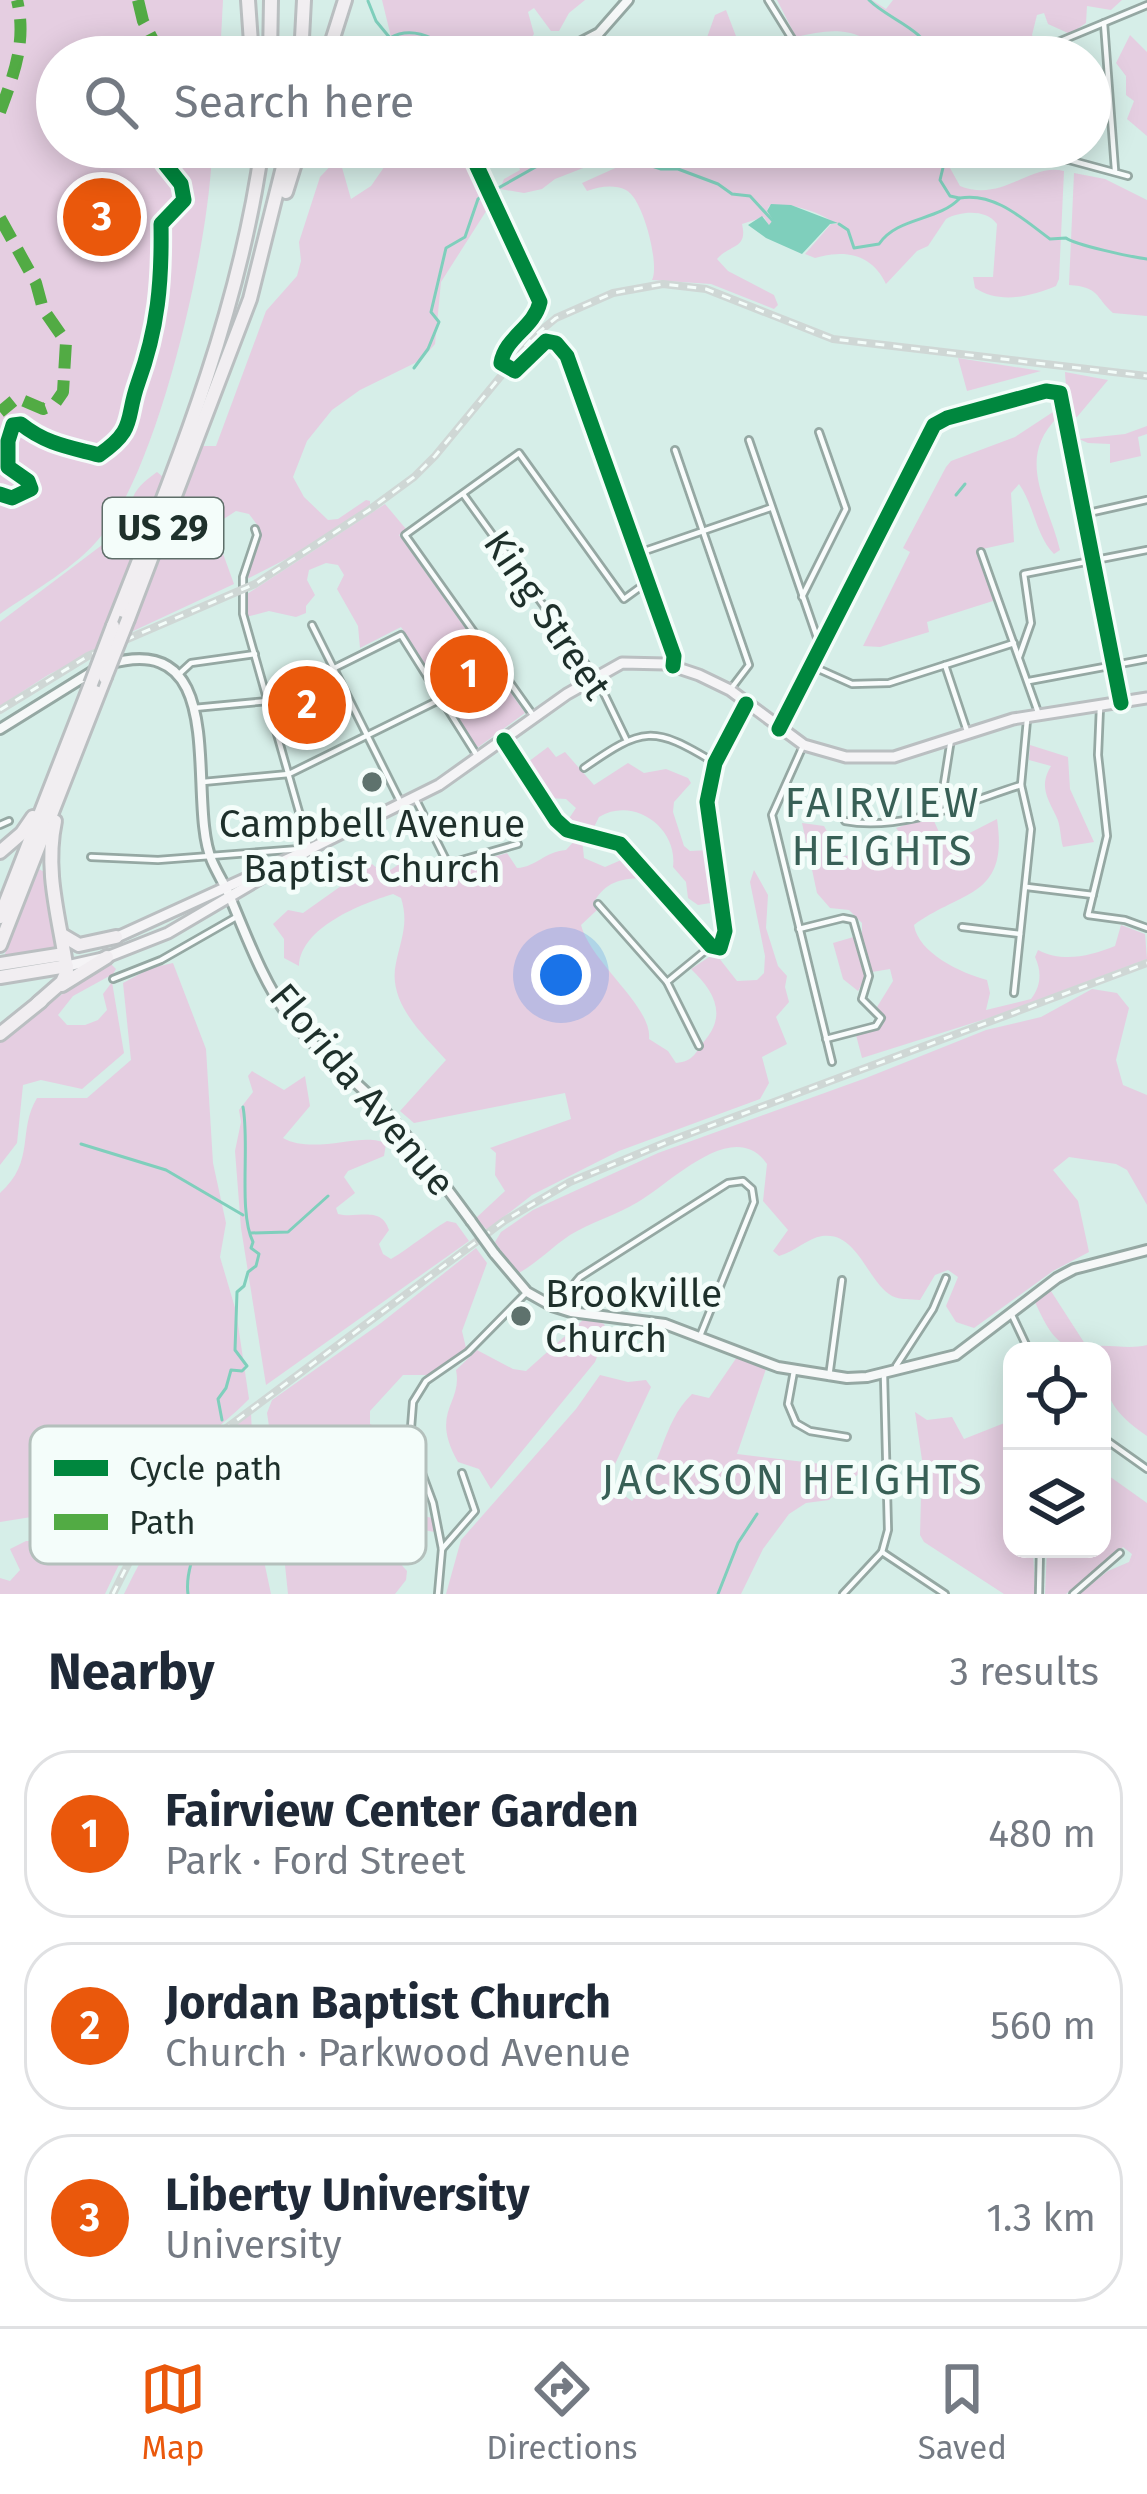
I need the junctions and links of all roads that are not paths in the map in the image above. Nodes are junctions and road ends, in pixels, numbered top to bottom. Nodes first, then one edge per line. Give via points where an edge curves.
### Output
1 (248, 0) edge
2 (272, 0) edge
3 (304, 0) edge
4 (345, 0) edge
5 (628, 0) edge
6 (768, 0) edge
7 (1147, 4) edge
8 (1105, 23) junction
9 (251, 36) edge
10 (271, 36) edge
11 (302, 36) edge
12 (334, 36) edge
13 (592, 36) edge
14 (790, 36) edge
15 (1073, 36) edge
16 (1106, 36) edge
17 (1111, 121) edge
18 (260, 168) edge
19 (283, 168) edge
20 (293, 168) edge
21 (478, 168) edge
22 (1105, 168) edge
23 (1114, 170) junction
24 (1128, 176) dead end
25 (262, 261) junction
26 (819, 432) dead end
27 (748, 440) dead end
28 (675, 450) dead end
29 (463, 493) junction
30 (1147, 500) edge
31 (770, 508) junction
32 (1084, 514) junction
33 (255, 529) dead end
34 (704, 531) junction
35 (1147, 550) edge
36 (982, 553) dead end
37 (638, 554) junction
38 (1093, 560) junction
39 (648, 582) junction
40 (802, 597) junction
41 (312, 625) dead end
42 (1014, 643) junction
43 (821, 649) junction
44 (255, 653) junction
45 (1018, 657) junction
46 (1147, 658) edge
47 (945, 665) junction
48 (1113, 665) junction
49 (673, 666) junction
50 (812, 666) junction
51 (334, 668) junction
52 (178, 675) junction
53 (594, 676) junction
54 (1027, 682) junction
55 (730, 690) junction
56 (1147, 698) edge
57 (441, 699) junction
58 (268, 701) junction
59 (1121, 703) junction
60 (746, 704) junction
61 (1100, 706) junction
62 (194, 708) junction
63 (1033, 716) junction
64 (535, 718) junction
65 (0, 729) edge
66 (779, 729) junction
67 (968, 734) junction
68 (367, 736) junction
69 (626, 739) junction
70 (951, 739) junction
71 (504, 740) junction
72 (804, 745) junction
73 (71, 749) junction
74 (480, 758) junction
75 (716, 763) junction
76 (584, 769) dead end
77 (289, 774) junction
78 (203, 782) junction
79 (1021, 785) junction
80 (414, 797) junction
81 (401, 803) junction
82 (940, 809) junction
83 (9, 821) dead end
84 (844, 821) dead end
85 (0, 825) edge
86 (518, 844) dead end
87 (310, 849) junction
88 (0, 852) edge
89 (91, 857) dead end
90 (209, 857) junction
91 (1026, 887) junction
92 (228, 892) junction
93 (1093, 895) junction
94 (598, 904) dead end
95 (238, 916) junction
96 (0, 917) edge
97 (58, 926) junction
98 (962, 927) dead end
99 (1147, 928) edge
100 (799, 929) junction
101 (1020, 934) junction
102 (116, 937) junction
103 (0, 945) edge
104 (711, 946) junction
105 (107, 957) junction
106 (65, 960) junction
107 (2, 970) edge
108 (113, 979) dead end
109 (668, 982) junction
110 (1014, 993) dead end
111 (38, 1004) junction
112 (0, 1034) edge
113 (826, 1039) junction
114 (699, 1046) dead end
115 (832, 1062) dead end
116 (1147, 1250) edge
117 (946, 1279) dead end
118 (842, 1280) dead end
119 (527, 1292) junction
120 (571, 1312) junction
121 (1012, 1315) junction
122 (700, 1336) junction
123 (1025, 1342) edge
124 (794, 1371) junction
125 (888, 1372) junction
126 (829, 1377) junction
127 (411, 1426) edge
128 (847, 1436) dead end
129 (1111, 1443) edge
130 (1147, 1469) edge
131 (462, 1472) dead end
132 (426, 1480) edge
133 (442, 1549) junction
134 (882, 1552) junction
135 (1120, 1553) dead end
136 (1040, 1558) edge
137 (438, 1594) edge
138 (843, 1594) edge
139 (945, 1594) edge
140 (1039, 1594) edge
141 (1073, 1594) edge

1 - 9 highway
2 - 10 highway
3 - 11 highway
4 - 12 highway
5 - 13 street
6 - 14 street
7 - 8 street
8 - 15 street
8 - 16 street
17 - 23 street
18 - 73 highway, US 29, bridge via 224,332
19 - 25 highway, US 29
20 - 25 highway
21 - 37 street via 540,302 501,363 515,371 546,340 563,350
22 - 23 street
23 - 24 street
25 - 73 highway, US 29, bridge via 106,677
26 - 40 street via 846,509
27 - 31 street
28 - 34 street
29 - 39 street via 519,453 624,599
29 - 53 street, King Street
29 - 64 street via 405,535
30 - 32 street
31 - 34 street
31 - 40 street
32 - 38 street
32 - 43 street via 1060,393 947,418 934,425
33 - 44 street via 242,600
34 - 37 street
34 - 55 street via 749,665
35 - 38 street
36 - 42 street
37 - 39 street
38 - 45 street via 1024,574 1031,623
38 - 48 street
39 - 49 street
40 - 43 street
41 - 51 street
42 - 45 street
42 - 47 street
43 - 50 street
44 - 52 street via 191,663
44 - 58 street
45 - 54 street
46 - 48 street
47 - 50 street via 873,685 839,681
47 - 67 street
48 - 54 street
48 - 59 street
49 - 53 main road via 629,661
49 - 55 main road
50 - 66 street
51 - 57 street via 401,635
51 - 58 street
51 - 68 street
52 - 62 street
52 - 65 street via 145,659 104,665
53 - 64 main road
53 - 69 street, King Street
54 - 63 street
55 - 60 main road
56 - 59 main road
57 - 68 street
57 - 74 street
58 - 62 street
58 - 77 street
59 - 61 main road
60 - 66 main road
60 - 75 street
61 - 63 main road
61 - 93 street via 1107,836
62 - 78 street
63 - 67 main road
63 - 79 street
64 - 71 main road
66 - 72 main road
67 - 70 main road
68 - 77 street
68 - 81 street
69 - 75 street via 670,738
69 - 76 street
70 - 72 main road via 894,757 846,757
70 - 82 street
71 - 74 main road
71 - 104 street via 556,820 620,844
72 - 100 street via 772,815
73 - 88 highway via 30,821
73 - 96 highway, US 29
73 - 97 highway via 51,838
73 - 103 highway, US 29
74 - 80 main road
75 - 104 street via 707,802 725,931 722,946
77 - 78 street
77 - 87 street
78 - 90 street
79 - 82 street
79 - 91 street via 1031,829
80 - 81 main road
80 - 86 street via 448,864
81 - 87 main road
82 - 84 street via 865,825
83 - 85 street
87 - 90 street
87 - 92 main road
89 - 90 street
90 - 92 street, Florida Avenue
91 - 93 street
91 - 101 street
92 - 95 street, Florida Avenue
92 - 102 main road
92 - 105 main road via 168,933
93 - 99 street via 1088,915
94 - 109 street
95 - 108 street
95 - 119 street, Florida Avenue, bridge via 289,1017 402,1130
97 - 102 highway via 79,945
97 - 106 highway
98 - 101 street
100 - 113 street
100 - 113 street via 853,920 869,976 862,999 881,1018
101 - 110 street
102 - 106 main road
104 - 109 street
105 - 106 main road
105 - 111 highway
106 - 107 highway
106 - 111 highway via 62,982
109 - 114 street
111 - 112 highway
113 - 115 street
116 - 121 street, Florida Avenue via 1074,1269
117 - 125 street
118 - 126 street
119 - 120 street, Florida Avenue
119 - 127 street via 468,1352 426,1381
120 - 122 street, Florida Avenue via 647,1320
120 - 122 street via 580,1276 743,1181 754,1202
121 - 123 street
121 - 125 street, Florida Avenue via 956,1355
122 - 124 street, Florida Avenue
124 - 126 street, Florida Avenue
124 - 128 street via 793,1420
125 - 126 street, Florida Avenue
125 - 134 street
129 - 130 street
131 - 133 street via 475,1511
132 - 133 street
133 - 137 street
134 - 138 street
134 - 139 street
135 - 141 street
136 - 140 street

